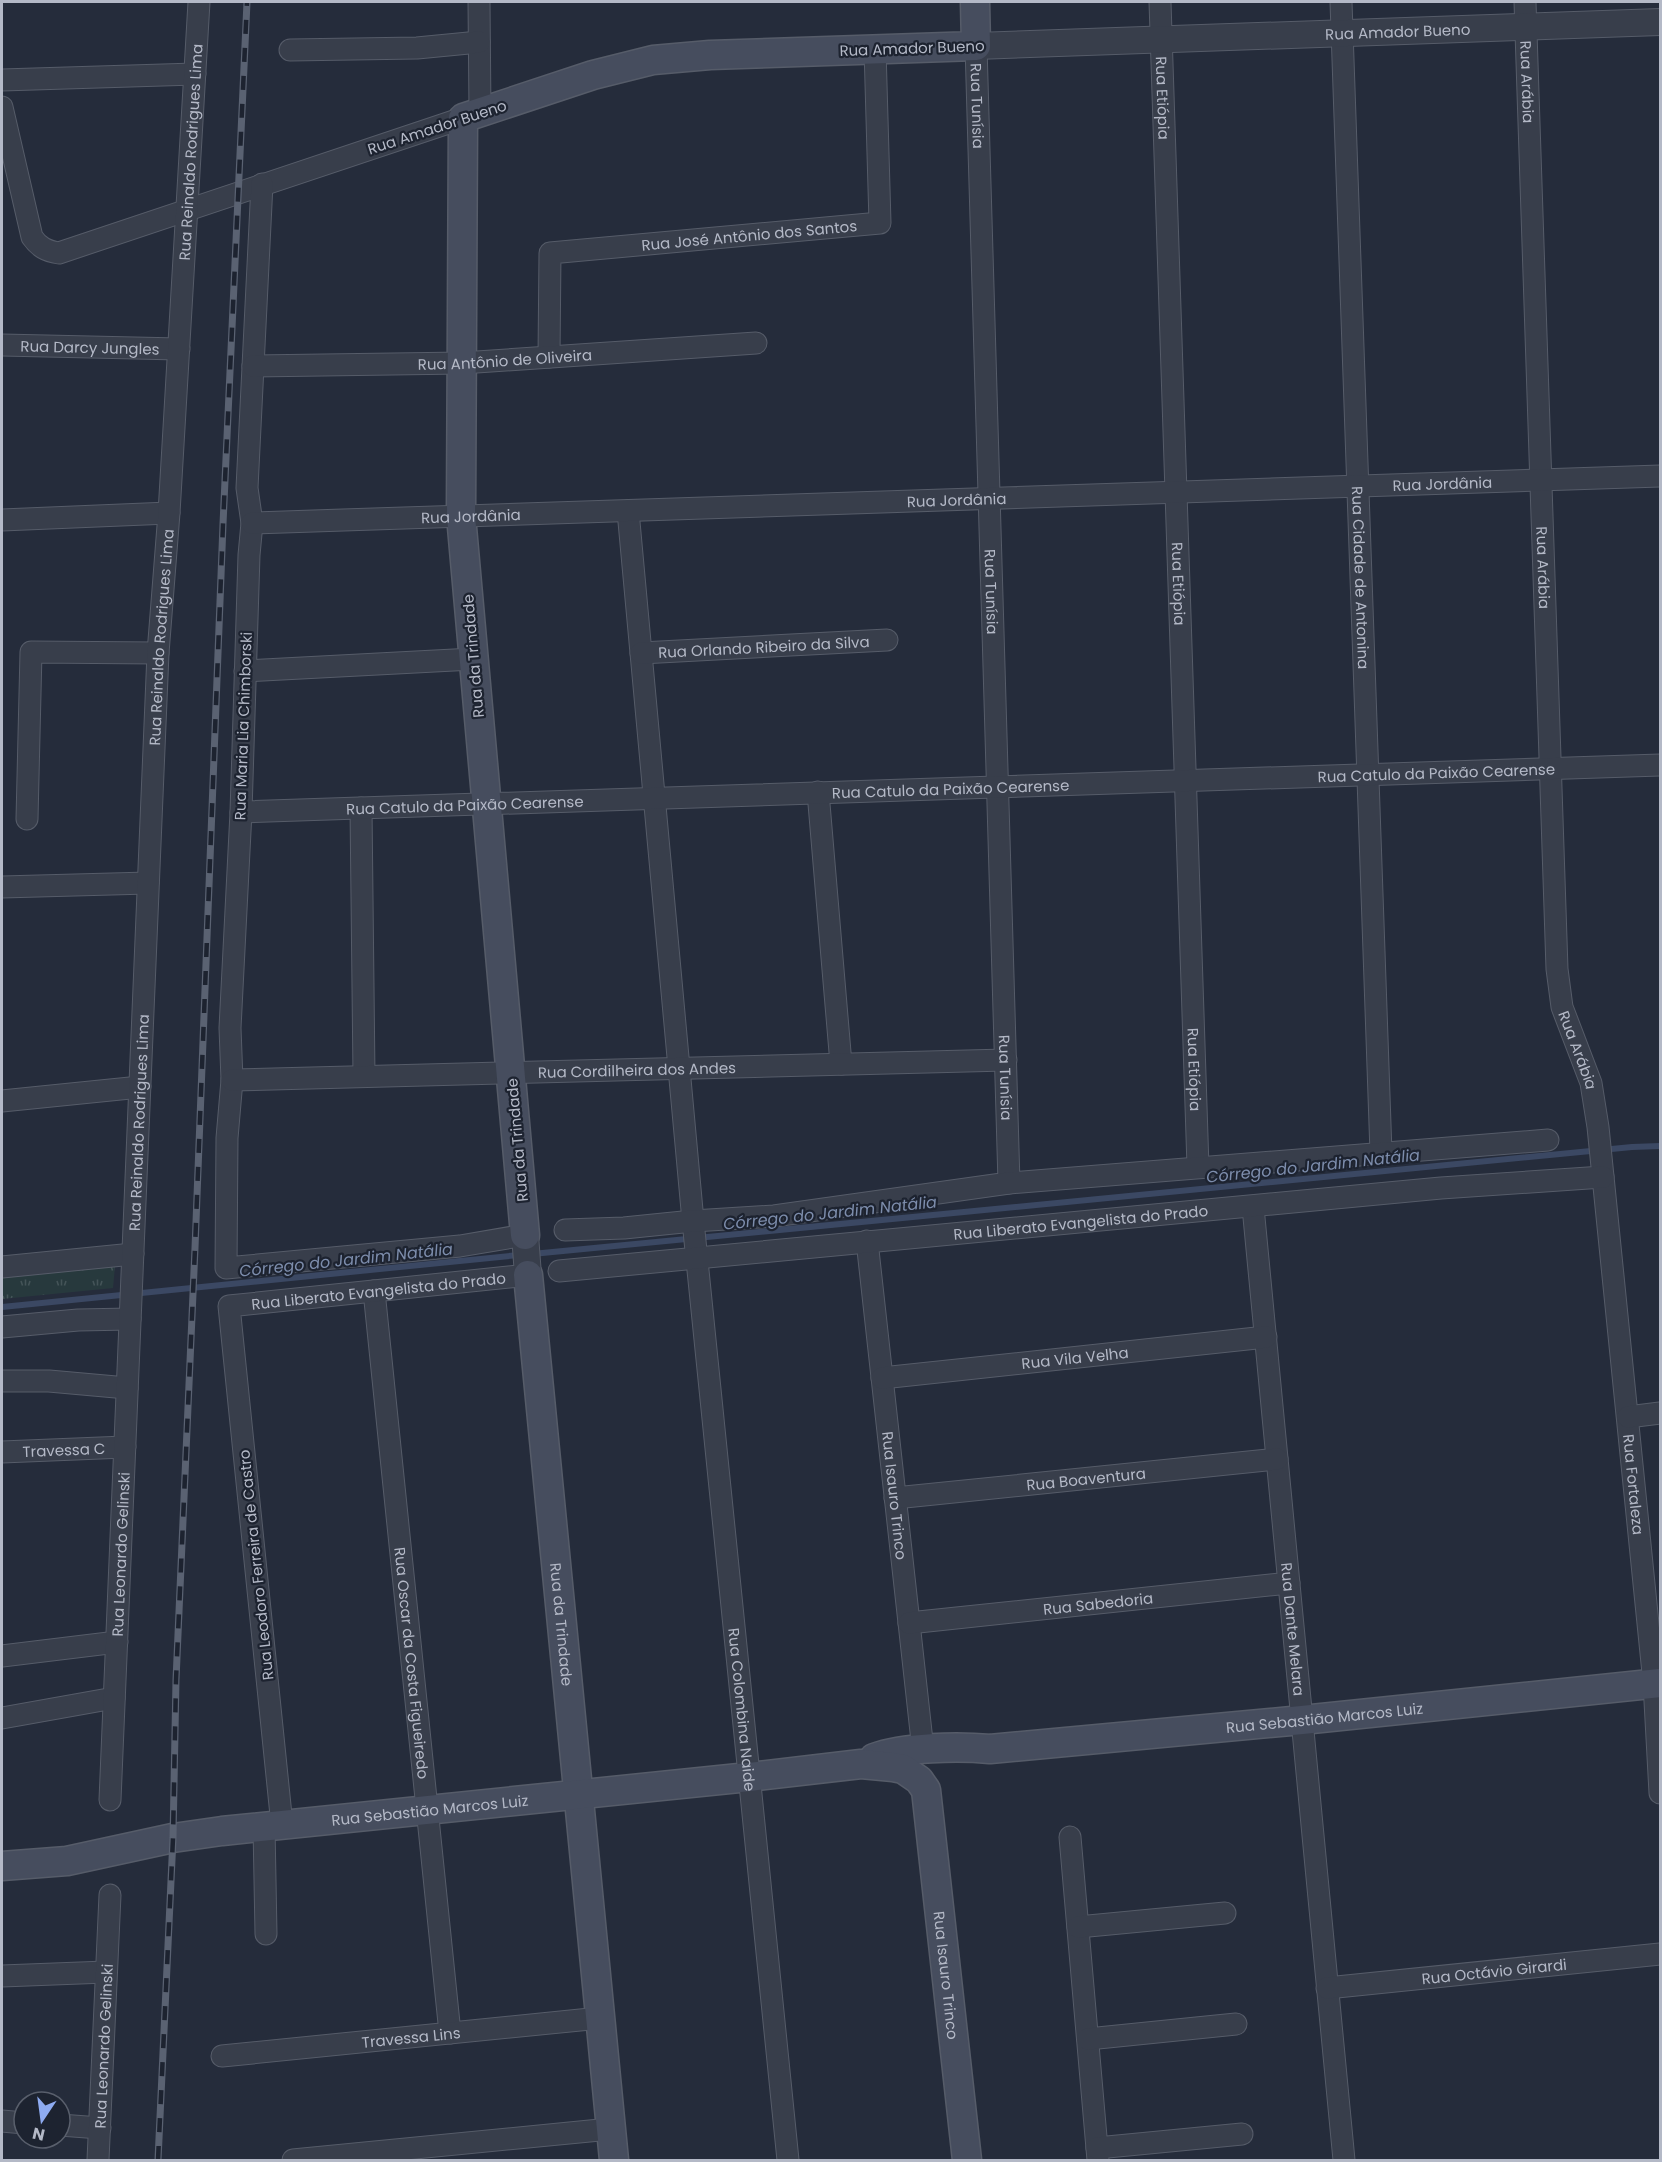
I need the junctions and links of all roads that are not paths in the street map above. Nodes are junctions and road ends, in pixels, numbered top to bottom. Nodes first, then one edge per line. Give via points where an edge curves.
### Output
1 (199, 2) edge
2 (479, 2) edge
3 (975, 2) edge
4 (1160, 2) edge
5 (1341, 2) edge
6 (1525, 2) edge
7 (1660, 22) edge
8 (1526, 27) junction
9 (1342, 33) junction
10 (1161, 39) junction
11 (479, 42) junction
12 (976, 46) junction
13 (875, 49) junction
14 (290, 50) dead end
15 (195, 75) junction
16 (2, 80) edge
17 (2, 106) edge
18 (471, 116) junction
19 (262, 184) junction
20 (187, 209) junction
21 (756, 343) dead end
22 (2, 345) edge
23 (179, 349) junction
24 (549, 357) junction
25 (462, 363) junction
26 (253, 366) junction
27 (1660, 476) edge
28 (1541, 480) junction
29 (1358, 486) junction
30 (1176, 492) junction
31 (990, 499) junction
32 (628, 511) junction
33 (169, 513) junction
34 (461, 516) junction
35 (2, 520) edge
36 (252, 524) junction
37 (886, 640) dead end
38 (158, 653) junction
39 (641, 653) junction
40 (473, 659) junction
41 (245, 671) junction
42 (1660, 765) edge
43 (1550, 768) junction
44 (1368, 774) junction
45 (1185, 780) junction
46 (998, 787) junction
47 (818, 792) junction
48 (654, 798) junction
49 (486, 803) junction
50 (361, 808) junction
51 (240, 812) junction
52 (27, 819) dead end
53 (148, 883) junction
54 (2, 887) edge
55 (1006, 1060) junction
56 (841, 1064) junction
57 (679, 1068) junction
58 (511, 1073) junction
59 (364, 1076) junction
60 (232, 1080) junction
61 (140, 1087) junction
62 (2, 1101) edge
63 (1548, 1140) dead end
64 (1381, 1153) junction
65 (1198, 1167) junction
66 (1604, 1177) junction
67 (1009, 1183) junction
68 (1253, 1207) junction
69 (693, 1221) junction
70 (565, 1230) dead end
71 (525, 1235) junction
72 (867, 1241) junction
73 (697, 1258) junction
74 (132, 1264) junction
75 (2, 1267) edge
76 (559, 1271) dead end
77 (528, 1275) junction
78 (374, 1291) junction
79 (230, 1306) joint
80 (130, 1314) junction
81 (2, 1327) edge
82 (1266, 1337) junction
83 (882, 1378) junction
84 (2, 1381) edge
85 (127, 1388) junction
86 (1660, 1413) edge
87 (1628, 1416) junction
88 (125, 1447) junction
89 (2, 1452) edge
90 (1277, 1459) junction
91 (895, 1498) junction
92 (1289, 1583) junction
93 (909, 1623) junction
94 (117, 1642) junction
95 (2, 1656) edge
96 (1658, 1683) edge
97 (114, 1698) junction
98 (2, 1718) edge
99 (1302, 1720) junction
100 (990, 1749) junction
101 (923, 1750) junction
102 (861, 1764) junction
103 (749, 1777) junction
104 (926, 1790) junction
105 (1660, 1793) edge
106 (578, 1794) junction
107 (110, 1800) dead end
108 (427, 1810) junction
109 (273, 1826) junction
110 (1070, 1837) dead end
111 (2, 1866) edge
112 (110, 1895) dead end
113 (1225, 1913) dead end
114 (1078, 1928) junction
115 (266, 1934) dead end
116 (1660, 1954) edge
117 (106, 1972) junction
118 (2, 1976) edge
119 (1327, 1988) junction
120 (600, 2018) junction
121 (1236, 2024) dead end
122 (450, 2033) junction
123 (1088, 2039) junction
124 (222, 2056) dead end
125 (72, 2126) edge
126 (100, 2128) junction
127 (610, 2129) junction
128 (1242, 2134) dead end
129 (1098, 2154) edge
130 (98, 2160) edge
131 (293, 2160) edge
132 (614, 2160) edge
133 (788, 2160) edge
134 (967, 2160) edge
135 (1344, 2160) edge

1 - 15 street, Rua Reinaldo Rodrigues Lima
2 - 11 street, Rua da Trindade
3 - 12 main road, Rua Tunísia
4 - 10 street, Rua Etiópia
5 - 9 street, Rua Cidade de Antonina
6 - 8 street, Rua Arábia
7 - 8 street, Rua Amador Bueno
8 - 9 street, Rua Amador Bueno
8 - 28 street, Rua Arábia
9 - 10 street, Rua Amador Bueno
9 - 29 street, Rua Cidade de Antonina
10 - 12 street, Rua Amador Bueno
10 - 30 street, Rua Etiópia
11 - 14 street via 417,48
11 - 18 street, Rua da Trindade
12 - 13 main road, Rua Amador Bueno
12 - 31 street, Rua Tunísia
13 - 18 main road, Rua Amador Bueno via 653,60
13 - 24 street, Rua José Antônio dos Santos via 880,223 550,253
15 - 16 street
15 - 20 street, Rua Reinaldo Rodrigues Lima
17 - 20 street, Rua Amador Bueno via 32,237 47,251 58,253
18 - 19 street, Rua Amador Bueno
18 - 25 main road, Rua da Trindade
19 - 20 street, Rua Amador Bueno
19 - 26 street, Rua Maria Lia Chimborski
20 - 23 street, Rua Reinaldo Rodrigues Lima
21 - 24 street, Rua Antônio de Oliveira
22 - 23 street, Rua Darcy Jungles
23 - 33 street, Rua Reinaldo Rodrigues Lima
24 - 25 street, Rua Antônio de Oliveira
25 - 26 street, Rua Antônio de Oliveira
25 - 34 main road, Rua da Trindade
26 - 36 street, Rua Maria Lia Chimborski via 247,488
27 - 28 street, Rua Jordânia
28 - 29 street, Rua Jordânia
28 - 43 street, Rua Arábia
29 - 30 street, Rua Jordânia
29 - 44 street, Rua Cidade de Antonina
30 - 31 street, Rua Jordânia
30 - 45 street, Rua Etiópia
31 - 32 street, Rua Jordânia
31 - 46 street, Rua Tunísia
32 - 34 street, Rua Jordânia
32 - 39 street, Rua Colombina Naide
33 - 35 street
33 - 38 street, Rua Reinaldo Rodrigues Lima
34 - 36 street, Rua Jordânia
34 - 40 main road, Rua da Trindade
36 - 41 street, Rua Maria Lia Chimborski
37 - 39 street, Rua Orlando Ribeiro da Silva
38 - 52 street via 31,652
38 - 53 street, Rua Reinaldo Rodrigues Lima
39 - 48 street, Rua Colombina Naide
40 - 41 street
40 - 49 main road, Rua da Trindade
41 - 51 street, Rua Maria Lia Chimborski
42 - 43 street, Rua Catulo da Paixão Cearense
43 - 44 street, Rua Catulo da Paixão Cearense
43 - 66 street, Rua Arábia via 1559,990 1591,1083
44 - 45 street, Rua Catulo da Paixão Cearense
44 - 64 street, Rua Cidade de Antonina
45 - 46 street, Rua Catulo da Paixão Cearense
45 - 65 street, Rua Etiópia
46 - 47 street, Rua Catulo da Paixão Cearense
46 - 55 street, Rua Tunísia
47 - 48 street, Rua Catulo da Paixão Cearense
47 - 56 street
48 - 49 street, Rua Catulo da Paixão Cearense
48 - 57 street, Rua Colombina Naide
49 - 50 street, Rua Catulo da Paixão Cearense
49 - 58 main road, Rua da Trindade
50 - 51 street, Rua Catulo da Paixão Cearense
50 - 59 street
51 - 60 street, Rua Maria Lia Chimborski via 230,1028
53 - 54 street
53 - 61 street, Rua Reinaldo Rodrigues Lima
55 - 56 street, Rua Cordilheira dos Andes
55 - 67 street, Rua Tunísia
56 - 57 street, Rua Cordilheira dos Andes
57 - 58 street, Rua Cordilheira dos Andes
57 - 69 street, Rua Colombina Naide
58 - 59 street, Rua Cordilheira dos Andes
58 - 71 main road, Rua da Trindade
59 - 60 street, Rua Cordilheira dos Andes
60 - 71 street, Rua Maria Lia Chimborski via 227,1138 226,1268 460,1246
61 - 62 street
61 - 74 street, Rua Reinaldo Rodrigues Lima
63 - 64 street
64 - 65 street
65 - 67 street
66 - 68 street, Rua Liberato Evangelista do Prado
66 - 87 street, Rua Fortaleza
67 - 69 street via 791,1214
68 - 72 street, Rua Liberato Evangelista do Prado
68 - 82 street, Rua Dante Melara
69 - 70 street
69 - 73 street, Rua Colombina Naide
71 - 77 street, Rua da Trindade
72 - 73 street, Rua Liberato Evangelista do Prado
72 - 83 street, Rua Isauro Trinco
73 - 76 street, Rua Liberato Evangelista do Prado
73 - 103 street, Rua Colombina Naide
74 - 75 street
74 - 80 street, Rua Reinaldo Rodrigues Lima
77 - 78 street, Rua Liberato Evangelista do Prado
77 - 106 main road, Rua da Trindade
78 - 79 street, Rua Liberato Evangelista do Prado
78 - 108 street, Rua Oscar da Costa Figueiredo
79 - 109 street, Rua Leodoro Ferreira de Castro
80 - 81 street
80 - 85 street, Rua Leonardo Gelinski
82 - 83 street, Rua Vila Velha
82 - 90 street, Rua Dante Melara
83 - 91 street, Rua Isauro Trinco
84 - 85 street
85 - 88 street, Rua Leonardo Gelinski
86 - 87 street
87 - 96 street, Rua Fortaleza
88 - 89 street, Travessa C
88 - 94 street, Rua Leonardo Gelinski
90 - 91 street, Rua Boaventura
90 - 92 street, Rua Dante Melara
91 - 93 street, Rua Isauro Trinco
92 - 93 street, Rua Sabedoria
92 - 99 street, Rua Dante Melara
93 - 101 street, Rua Isauro Trinco
94 - 95 street
94 - 97 street, Rua Leonardo Gelinski
96 - 99 main road, Rua Sebastião Marcos Luiz
96 - 105 street, Rua Fortaleza
97 - 98 street
97 - 107 street, Rua Leonardo Gelinski
99 - 100 main road, Rua Sebastião Marcos Luiz
99 - 119 street, Rua Dante Melara
100 - 101 main road, Rua Sebastião Marcos Luiz
100 - 104 main road, Rua Sebastião Marcos Luiz via 945,1766
101 - 102 main road, Rua Sebastião Marcos Luiz via 881,1756
102 - 103 main road, Rua Sebastião Marcos Luiz
102 - 104 main road, Rua Sebastião Marcos Luiz via 903,1769
103 - 106 main road, Rua Sebastião Marcos Luiz
103 - 133 street, Rua Colombina Naide
104 - 134 main road, Rua Isauro Trinco
106 - 108 main road, Rua Sebastião Marcos Luiz
106 - 120 main road, Rua da Trindade
108 - 109 main road, Rua Sebastião Marcos Luiz
108 - 122 street, Rua Oscar da Costa Figueiredo
109 - 111 main road, Rua Sebastião Marcos Luiz via 189,1836 67,1861
109 - 115 street, Rua Leodoro Ferreira de Castro
110 - 114 street
112 - 117 street, Rua Leonardo Gelinski
113 - 114 street
114 - 123 street
116 - 119 street, Rua Octávio Girardi
117 - 118 street
117 - 126 street, Rua Leonardo Gelinski
119 - 135 street, Rua Dante Melara
120 - 122 street, Travessa Lins
120 - 127 main road, Rua da Trindade
121 - 123 street
122 - 124 street, Travessa Lins
123 - 129 street
125 - 126 street
126 - 130 street, Rua Leonardo Gelinski
127 - 131 street
127 - 132 main road, Rua da Trindade
128 - 129 street

